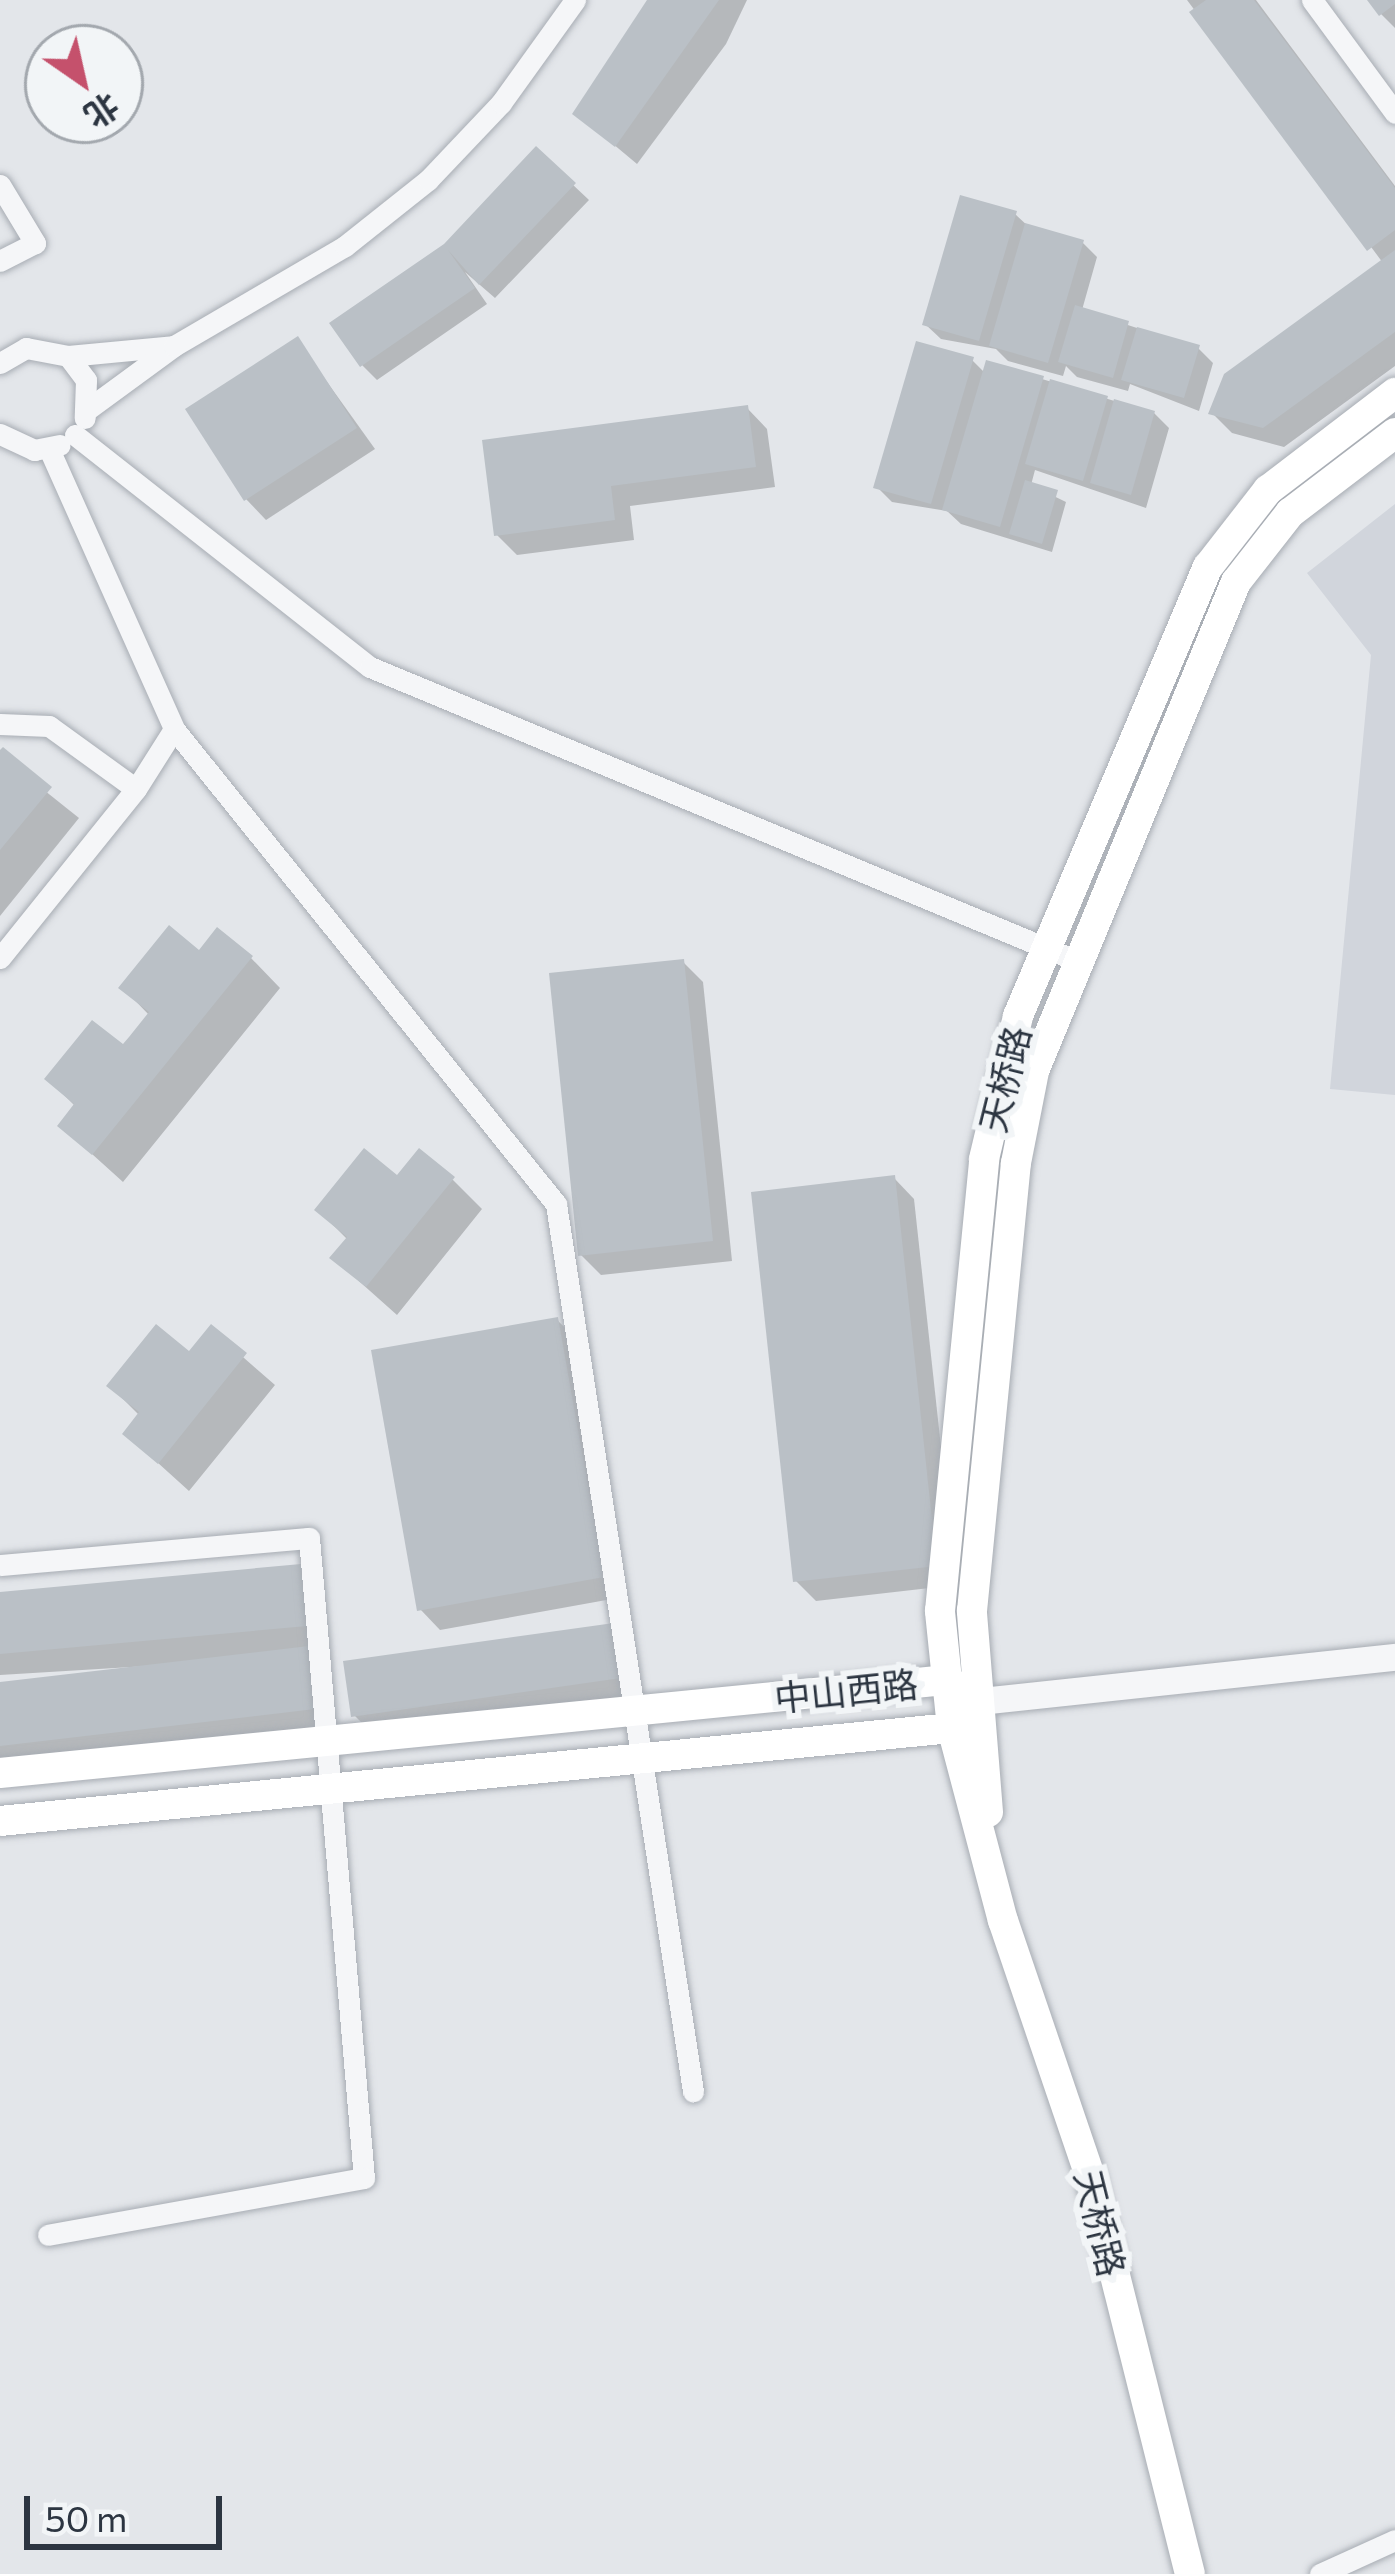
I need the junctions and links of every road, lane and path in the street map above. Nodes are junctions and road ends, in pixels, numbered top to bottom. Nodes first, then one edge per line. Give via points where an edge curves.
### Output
1 (575, 0) edge
2 (1312, 0) edge
3 (1395, 113) edge
4 (0, 185) edge
5 (0, 261) edge
6 (173, 346) junction
7 (4, 356) edge
8 (68, 356) junction
9 (1395, 393) edge
10 (88, 409) junction
11 (1395, 433) edge
12 (0, 434) edge
13 (75, 435) junction
14 (49, 449) junction
15 (0, 724) edge
16 (174, 729) junction
17 (136, 789) junction
18 (1046, 948) junction
19 (0, 958) edge
20 (1076, 960) junction
21 (0, 1564) edge
22 (1395, 1657) edge
23 (947, 1680) junction
24 (981, 1701) junction
25 (634, 1711) junction
26 (952, 1728) junction
27 (326, 1741) junction
28 (642, 1758) junction
29 (0, 1773) edge
30 (330, 1789) junction
31 (0, 1821) edge
32 (991, 1878) junction
33 (693, 2091) dead end
34 (47, 2235) dead end
35 (1395, 2540) edge
36 (1190, 2574) edge
37 (1319, 2574) edge

1 - 6 street via 501,103 428,180 345,246
2 - 3 street
4 - 5 street via 35,243
6 - 8 street
6 - 10 street
7 - 8 street via 41,347
8 - 10 street via 86,380
9 - 18 main road, 天桥路 via 1268,490 1208,567
10 - 13 street
11 - 20 main road, 天桥路 via 1290,513 1236,582
12 - 14 street via 20,447
13 - 14 street
13 - 18 street via 370,667
14 - 16 street
15 - 17 street via 49,725
16 - 17 street
16 - 25 street via 556,1204
17 - 19 street
18 - 20 street
18 - 23 main road, 天桥路 via 1004,1063 984,1159 940,1611
20 - 24 main road, 天桥路 via 1034,1071 1016,1162 972,1611
21 - 27 street via 309,1538
22 - 24 street
23 - 24 main road, 中山西路
23 - 25 main road, 中山西路
23 - 26 main road, 天桥路
24 - 26 main road, 中山西路
24 - 32 main road, 天桥路
25 - 27 main road, 中山西路
25 - 28 street
26 - 28 main road, 中山西路
26 - 32 main road, 天桥路
27 - 29 main road, 中山西路
27 - 30 street
28 - 30 main road, 中山西路
28 - 33 street
30 - 31 main road, 中山西路
30 - 34 street via 364,2178
32 - 36 main road, 天桥路 via 1084,2157
35 - 37 street

